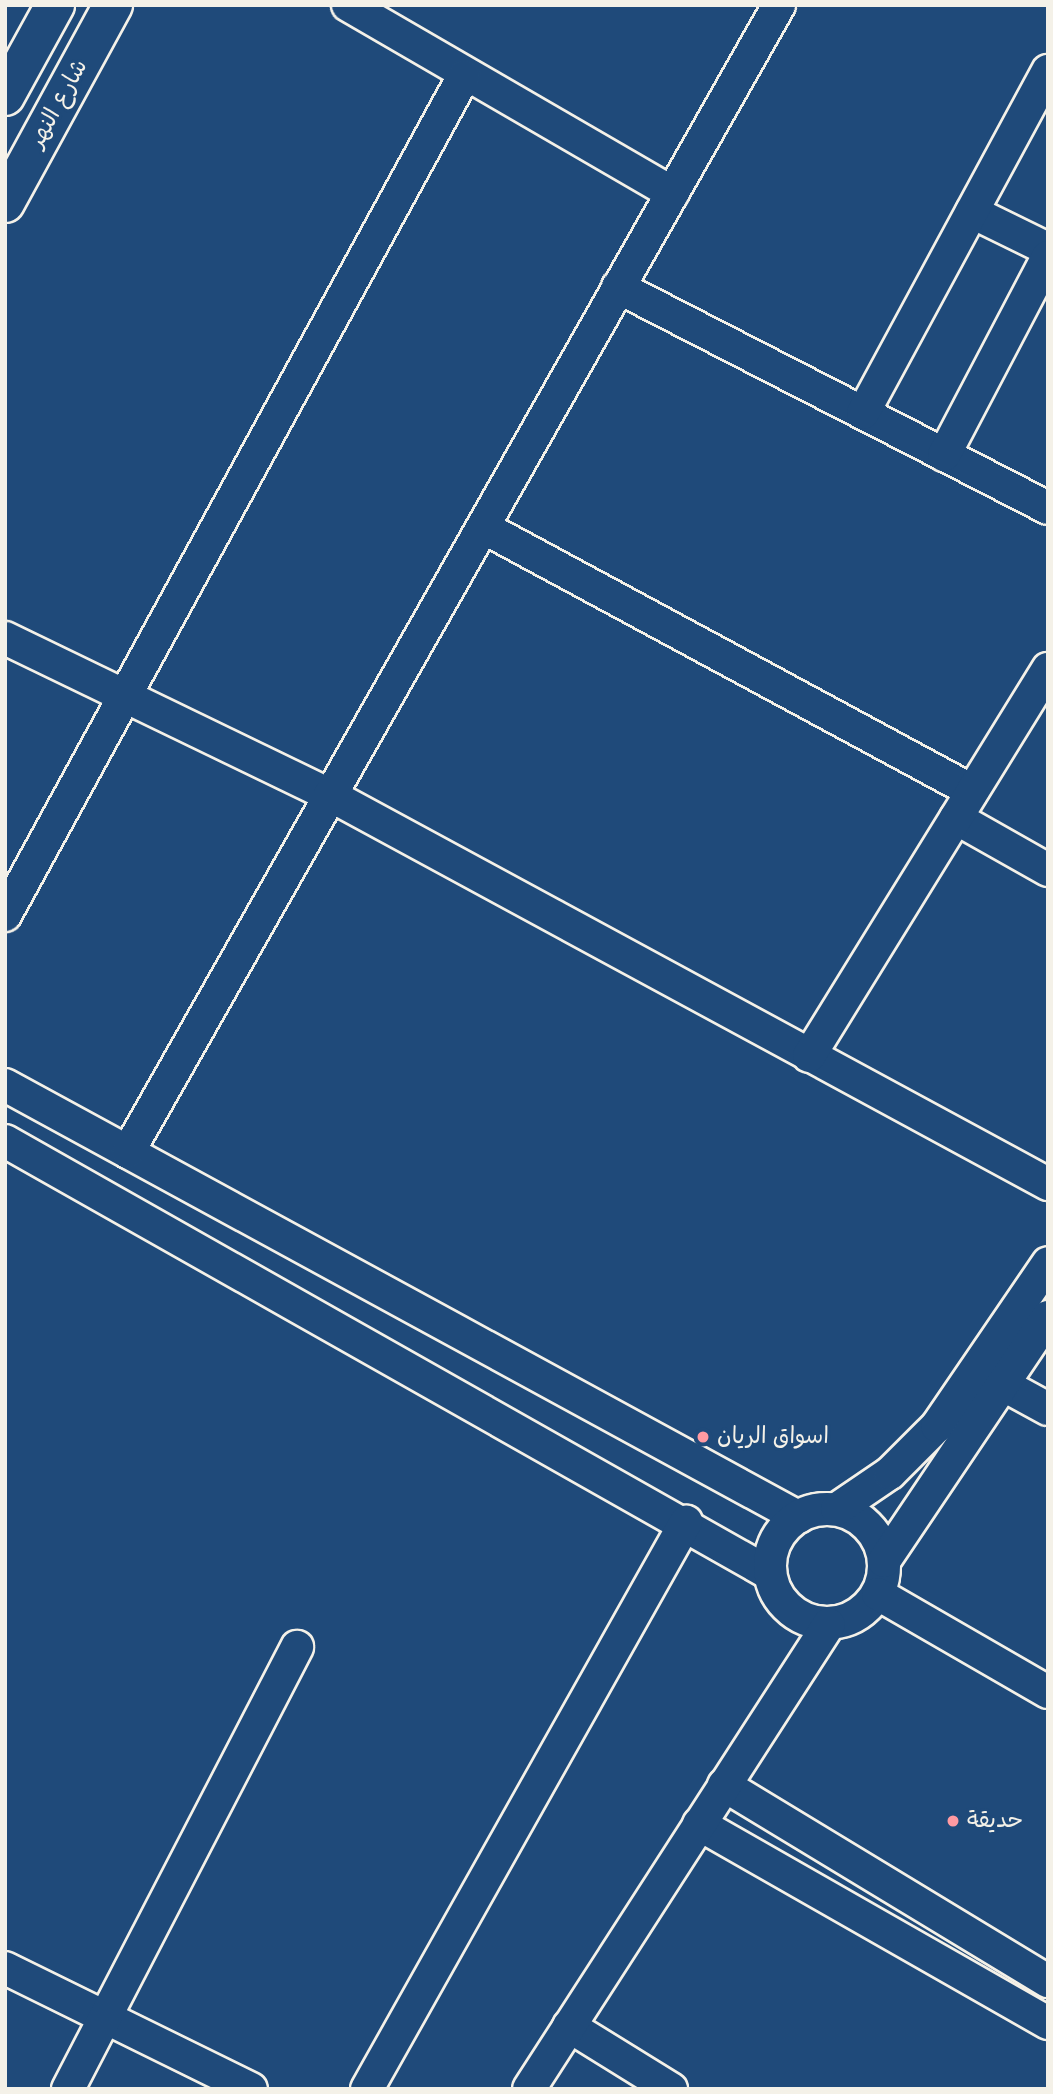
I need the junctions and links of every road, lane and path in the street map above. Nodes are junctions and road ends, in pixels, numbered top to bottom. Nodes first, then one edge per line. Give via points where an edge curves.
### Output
1 (55, 5) edge
2 (113, 5) edge
3 (348, 5) edge
4 (779, 5) edge
5 (385, 15) edge
6 (1048, 71) edge
7 (464, 76) junction
8 (14, 81) edge
9 (66, 92) junction
10 (672, 194) junction
11 (5, 203) edge
12 (972, 212) junction
13 (1048, 249) edge
14 (1048, 257) edge
15 (618, 287) junction
16 (863, 413) junction
17 (944, 455) junction
18 (1048, 508) edge
19 (482, 527) junction
20 (5, 638) edge
21 (1048, 669) edge
22 (125, 696) junction
23 (972, 791) junction
24 (330, 795) junction
25 (956, 818) junction
26 (1048, 870) edge
27 (5, 915) edge
28 (809, 1056) junction
29 (5, 1085) edge
30 (5, 1141) edge
31 (128, 1152) junction
32 (1048, 1184) edge
33 (1048, 1263) edge
34 (1048, 1317) edge
35 (1004, 1385) junction
36 (1048, 1409) edge
37 (837, 1509) junction
38 (798, 1517) junction
39 (686, 1522) junction
40 (884, 1561) junction
41 (769, 1573) junction
42 (878, 1594) junction
43 (830, 1624) junction
44 (297, 1647) dead end
45 (1048, 1692) edge
46 (724, 1784) junction
47 (699, 1824) junction
48 (5, 1968) edge
49 (1048, 1981) edge
50 (108, 2015) junction
51 (1048, 2023) edge
52 (569, 2026) junction
53 (68, 2089) edge
54 (251, 2089) edge
55 (367, 2089) edge
56 (529, 2089) edge
57 (671, 2089) edge

1 - 8 main road
2 - 9 main road, شارع النهر
3 - 5 street
4 - 10 street
5 - 7 street
6 - 12 street
7 - 10 street
7 - 22 street
8 - 9 main road
9 - 11 main road, شارع النهر
10 - 15 street
12 - 13 street
12 - 16 street
14 - 17 street
15 - 16 street
15 - 19 street
16 - 17 street
17 - 18 street
19 - 23 street
19 - 24 street
20 - 22 street
21 - 23 street
22 - 24 street
22 - 27 street
23 - 25 street
24 - 28 street
24 - 31 street
25 - 26 street
25 - 28 street
28 - 32 street
29 - 31 street
30 - 39 street
31 - 38 street
33 - 37 street via 937,1426 890,1473
34 - 35 street
35 - 36 street
35 - 40 street
37 - 38 street
37 - 40 street via 872,1530
38 - 41 street via 774,1545
39 - 41 street
39 - 55 street
40 - 42 street
41 - 43 street via 789,1608 801,1617
42 - 43 street via 857,1615
42 - 45 street
43 - 46 street
44 - 50 street
46 - 47 street
46 - 49 street
47 - 51 street
47 - 52 street
48 - 50 street
50 - 53 street
50 - 54 street
52 - 56 street
52 - 57 street

